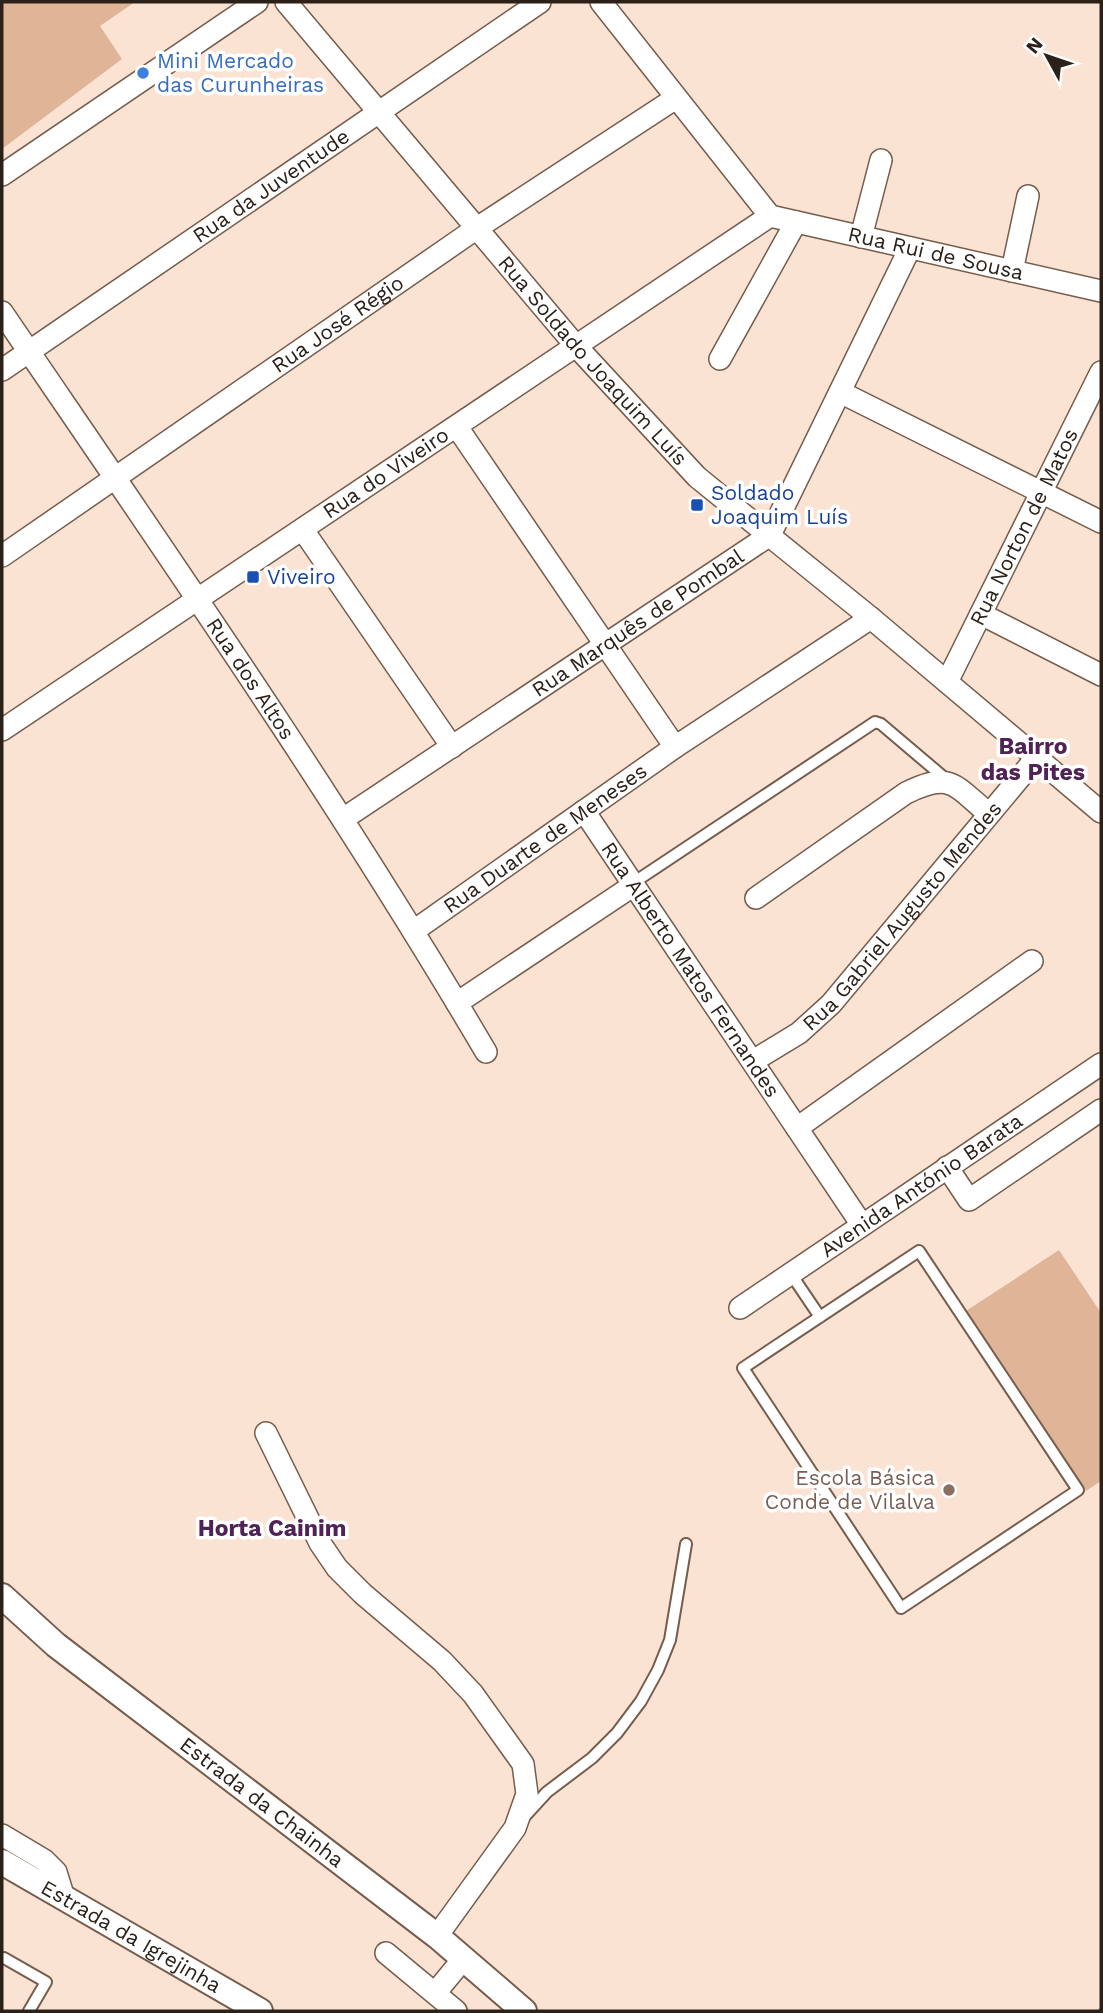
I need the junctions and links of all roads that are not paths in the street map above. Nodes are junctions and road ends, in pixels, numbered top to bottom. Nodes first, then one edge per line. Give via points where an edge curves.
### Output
1 (257, 2) edge
2 (286, 2) edge
3 (540, 2) edge
4 (601, 2) edge
5 (676, 98) junction
6 (379, 112) junction
7 (881, 160) dead end
8 (2, 174) edge
9 (1028, 196) dead end
10 (770, 216) junction
11 (796, 222) junction
12 (477, 228) junction
13 (861, 237) junction
14 (910, 248) junction
15 (1012, 271) junction
16 (1101, 290) edge
17 (2, 312) edge
18 (576, 346) junction
19 (29, 352) junction
20 (720, 359) dead end
21 (2, 370) edge
22 (1101, 372) edge
23 (840, 392) junction
24 (457, 427) junction
25 (114, 477) junction
26 (1041, 492) junction
27 (1101, 522) edge
28 (303, 530) junction
29 (770, 535) junction
30 (2, 556) edge
31 (198, 599) junction
32 (981, 614) junction
33 (871, 618) junction
34 (605, 644) junction
35 (1101, 675) edge
36 (947, 682) junction
37 (2, 730) edge
38 (452, 747) junction
39 (675, 747) junction
40 (1037, 757) junction
41 (952, 784) junction
42 (584, 811) junction
43 (1101, 812) edge
44 (989, 814) junction
45 (344, 818) junction
46 (634, 884) junction
47 (756, 898) dead end
48 (415, 930) junction
49 (1032, 961) dead end
50 (457, 1003) junction
51 (486, 1052) dead end
52 (753, 1061) junction
53 (1100, 1067) edge
54 (1101, 1110) edge
55 (797, 1128) junction
56 (947, 1167) junction
57 (862, 1226) junction
58 (791, 1274) junction
59 (740, 1308) dead end
60 (820, 1317) junction
61 (266, 1433) dead end
62 (686, 1544) dead end
63 (2, 1596) edge
64 (516, 1828) junction
65 (2, 1835) edge
66 (2, 1862) edge
67 (64, 1898) junction
68 (437, 1936) junction
69 (386, 1953) dead end
70 (4, 1958) dead end
71 (464, 1958) junction
72 (436, 1992) junction
73 (29, 2011) edge
74 (260, 2011) edge
75 (456, 2011) edge
76 (523, 2011) edge

1 - 8 street
2 - 6 street, Rua Soldado Joaquim Luís
3 - 6 street, Rua da Juventude
4 - 5 street
5 - 10 street
5 - 12 street, Rua José Régio
6 - 12 street, Rua Soldado Joaquim Luís
6 - 19 street, Rua da Juventude
7 - 13 street
9 - 15 street
10 - 11 street, Rua Rui de Sousa
10 - 18 street, Rua do Viveiro
11 - 13 street, Rua Rui de Sousa
11 - 20 street
12 - 18 street, Rua Soldado Joaquim Luís
12 - 25 street, Rua José Régio
13 - 14 street, Rua Rui de Sousa
14 - 15 street, Rua Rui de Sousa
14 - 23 street
15 - 16 street, Rua Rui de Sousa
17 - 19 street, Rua dos Altos
18 - 24 street, Rua do Viveiro
18 - 29 street, Rua Soldado Joaquim Luís via 697,477
19 - 21 street, Rua da Juventude
19 - 25 street, Rua dos Altos
22 - 26 street, Rua Norton de Matos
23 - 26 street
23 - 29 street
24 - 28 street, Rua do Viveiro
24 - 34 street
25 - 30 street, Rua José Régio
25 - 31 street, Rua dos Altos
26 - 27 street
26 - 32 street, Rua Norton de Matos
28 - 31 street, Rua do Viveiro
28 - 38 street
29 - 33 street, Rua Soldado Joaquim Luís
29 - 34 street, Rua Marquês de Pombal
31 - 37 street, Rua do Viveiro
31 - 45 street, Rua dos Altos
32 - 35 street
32 - 36 street, Rua Norton de Matos
33 - 36 street, Rua Soldado Joaquim Luís
33 - 39 street, Rua Duarte de Meneses
34 - 38 street, Rua Marquês de Pombal
34 - 39 street
36 - 40 street, Rua Soldado Joaquim Luís
38 - 45 street, Rua Marquês de Pombal
39 - 42 street, Rua Duarte de Meneses
40 - 43 street, Rua Soldado Joaquim Luís
40 - 44 street, Rua Gabriel Augusto Mendes
41 - 44 street
41 - 46 lane via 875,722
41 - 47 street via 937,781 906,793
42 - 46 street, Rua Alberto Matos Fernandes
42 - 48 street, Rua Duarte de Meneses
44 - 52 street, Rua Gabriel Augusto Mendes via 831,1004 799,1033
45 - 48 street, Rua dos Altos
46 - 50 street
46 - 52 street, Rua Alberto Matos Fernandes
48 - 50 street, Rua dos Altos
49 - 55 street
50 - 51 street, Rua dos Altos
52 - 55 street, Rua Alberto Matos Fernandes
53 - 56 street, Avenida António Barata
54 - 56 street via 969,1200
55 - 57 street, Rua Alberto Matos Fernandes
56 - 57 street, Avenida António Barata
57 - 58 street, Avenida António Barata
58 - 59 street, Avenida António Barata
58 - 60 lane
60 - 60 lane via 919,1251 1078,1490 901,1608 743,1368
61 - 64 street via 337,1569 442,1661 473,1694 523,1764 527,1794
62 - 64 lane via 670,1640 641,1701 617,1733 547,1791
63 - 68 street, Estrada da Chainha via 56,1645
64 - 68 street
65 - 67 street via 57,1872
66 - 67 street, Estrada da Igrejinha
67 - 74 street, Estrada da Igrejinha
68 - 71 street, Estrada da Chainha
69 - 72 street
70 - 73 lane via 46,1982
71 - 72 street
71 - 76 street, Estrada da Chainha
72 - 75 street

